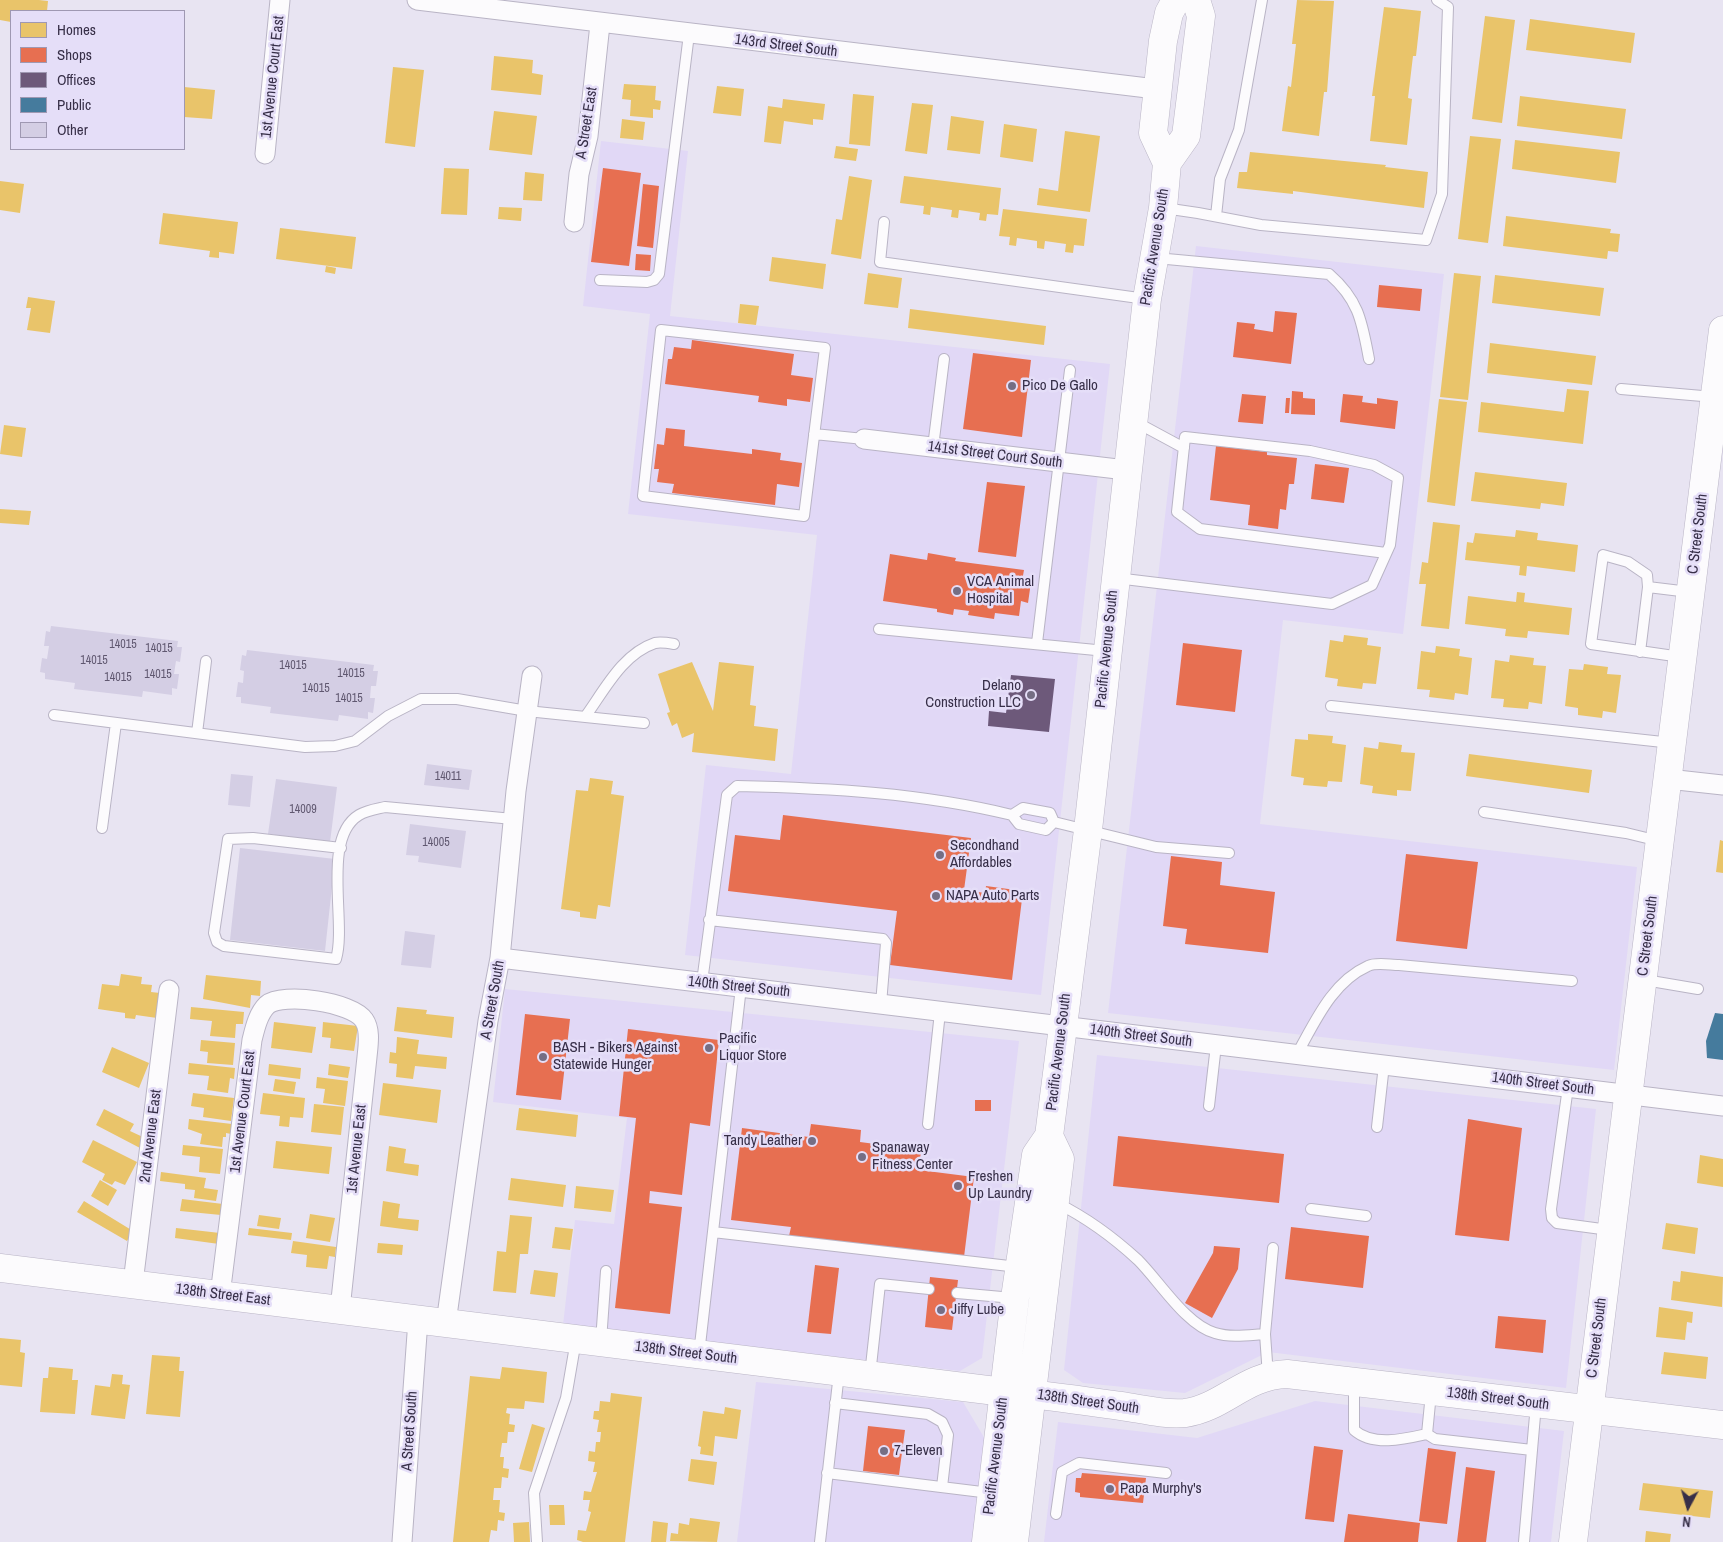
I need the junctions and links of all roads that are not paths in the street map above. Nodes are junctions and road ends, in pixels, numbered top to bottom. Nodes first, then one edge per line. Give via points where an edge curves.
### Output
1 (280, 0) edge
2 (417, 0) edge
3 (1176, 0) edge
4 (1196, 0) edge
5 (1262, 0) edge
6 (1437, 0) edge
7 (600, 24) junction
8 (689, 34) junction
9 (1156, 89) junction
10 (265, 154) dead end
11 (1168, 163) junction
12 (1162, 208) junction
13 (1216, 216) junction
14 (574, 222) dead end
15 (884, 222) dead end
16 (1155, 258) junction
17 (600, 280) dead end
18 (1147, 299) junction
19 (1723, 330) edge
20 (944, 359) dead end
21 (1369, 360) dead end
22 (1070, 370) dead end
23 (1621, 389) dead end
24 (1715, 397) junction
25 (1132, 420) junction
26 (814, 434) junction
27 (864, 439) joint
28 (933, 447) junction
29 (1184, 448) junction
30 (1059, 462) junction
31 (1715, 463) edge
32 (1126, 470) junction
33 (1386, 553) junction
34 (1115, 577) junction
35 (1648, 587) junction
36 (1691, 592) junction
37 (879, 629) dead end
38 (1036, 643) junction
39 (674, 644) dead end
40 (1107, 651) junction
41 (1640, 652) junction
42 (1683, 657) junction
43 (206, 661) dead end
44 (532, 676) dead end
45 (1331, 706) dead end
46 (527, 711) junction
47 (54, 715) dead end
48 (585, 717) junction
49 (116, 723) junction
50 (644, 723) dead end
51 (197, 733) junction
52 (1673, 743) junction
53 (1668, 779) junction
54 (1723, 785) edge
55 (1484, 812) dead end
56 (1012, 815) junction
57 (513, 819) junction
58 (1054, 822) junction
59 (102, 828) dead end
60 (1088, 830) junction
61 (1660, 841) junction
62 (341, 848) junction
63 (1229, 853) dead end
64 (709, 920) junction
65 (500, 958) junction
66 (1642, 979) junction
67 (702, 982) junction
68 (1572, 982) dead end
69 (741, 987) junction
70 (1698, 989) dead end
71 (169, 990) dead end
72 (881, 1004) junction
73 (339, 1005) joint
74 (940, 1012) junction
75 (1062, 1026) junction
76 (1216, 1045) junction
77 (1297, 1054) junction
78 (1384, 1065) junction
79 (1568, 1087) junction
80 (1628, 1094) junction
81 (1209, 1106) dead end
82 (1723, 1106) edge
83 (928, 1124) dead end
84 (1377, 1127) dead end
85 (1049, 1136) junction
86 (1056, 1202) junction
87 (1310, 1209) dead end
88 (1366, 1216) dead end
89 (1610, 1230) junction
90 (713, 1232) junction
91 (1273, 1248) dead end
92 (1020, 1267) junction
93 (0, 1268) edge
94 (606, 1271) dead end
95 (133, 1283) junction
96 (929, 1289) dead end
97 (957, 1293) dead end
98 (220, 1295) junction
99 (1015, 1298) junction
100 (340, 1309) junction
101 (418, 1320) junction
102 (446, 1323) junction
103 (1265, 1334) junction
104 (588, 1340) junction
105 (699, 1354) junction
106 (839, 1372) junction
107 (870, 1376) junction
108 (1268, 1376) junction
109 (1354, 1382) junction
110 (1432, 1391) junction
111 (1004, 1392) junction
112 (1032, 1394) junction
113 (835, 1403) junction
114 (1536, 1404) junction
115 (1588, 1409) junction
116 (1723, 1425) edge
117 (1428, 1434) junction
118 (1532, 1450) junction
119 (827, 1473) junction
120 (1166, 1473) dead end
121 (942, 1487) junction
122 (991, 1493) junction
123 (1056, 1514) dead end
124 (402, 1542) edge
125 (537, 1542) edge
126 (820, 1542) edge
127 (986, 1542) edge
128 (1014, 1542) edge
129 (1524, 1542) edge
130 (1573, 1542) edge

1 - 10 street, 1st Avenue Court East
2 - 7 street, 143rd Street South
3 - 9 street via 1169,13
4 - 11 street, Pacific Avenue South via 1201,16 1186,136
5 - 13 lane via 1239,130 1220,179
6 - 13 lane via 1448,7 1442,194 1426,240 1261,226
7 - 8 street, 143rd Street South
7 - 14 street, A Street East via 588,136 579,174
8 - 9 street, 143rd Street South
8 - 17 lane via 658,274 647,282
9 - 11 street via 1153,133
11 - 12 street, Pacific Avenue South
12 - 13 lane
12 - 16 street, Pacific Avenue South
15 - 18 lane via 880,262
16 - 18 street, Pacific Avenue South
16 - 21 lane via 1330,274 1346,289 1362,320
18 - 25 street, Pacific Avenue South
19 - 24 street, C Street South
20 - 28 lane
22 - 30 lane
23 - 24 lane
24 - 31 street, C Street South
25 - 29 lane
25 - 32 street, Pacific Avenue South
26 - 26 lane via 825,348 662,330 643,496 804,516
26 - 27 lane
27 - 28 street, 141st Street Court South
28 - 30 street, 141st Street Court South
29 - 33 lane via 1177,512 1200,529
29 - 33 lane via 1185,437 1310,451 1374,465 1398,478 1390,545
30 - 32 street, 141st Street Court South
30 - 38 lane
31 - 36 street, C Street South
32 - 34 street, Pacific Avenue South
33 - 34 lane via 1372,585 1332,604
34 - 40 street, Pacific Avenue South
35 - 36 lane
35 - 41 lane
35 - 41 lane via 1647,575 1628,562 1603,555 1591,644
36 - 42 street, C Street South
37 - 38 lane
38 - 40 lane
39 - 48 lane via 656,643 636,652
40 - 60 street, Pacific Avenue South
41 - 42 lane
42 - 52 street, C Street South
43 - 51 lane
44 - 46 street, A Street South
45 - 52 lane
46 - 48 lane
46 - 51 lane via 457,699 421,699 388,716 354,741 336,746 305,747
46 - 57 street, A Street South
47 - 49 lane
48 - 50 lane
49 - 51 lane
49 - 59 lane
52 - 53 street, C Street South
53 - 54 street
53 - 61 street, C Street South
55 - 61 lane
56 - 58 lane via 1023,808 1050,813
56 - 58 lane via 1019,824 1046,830
56 - 64 lane via 974,806 827,788 737,786 727,795
57 - 62 lane via 385,807 358,816 346,828
57 - 65 street, A Street South
58 - 60 lane
60 - 63 lane via 1156,847
60 - 75 street, Pacific Avenue South
61 - 66 street, C Street South
62 - 62 lane via 336,959 224,946 217,942 214,933 228,839 253,838
64 - 67 lane
64 - 72 lane via 883,939 886,943
65 - 67 street, 140th Street South
65 - 102 street, A Street South via 488,1021
66 - 70 lane
66 - 80 street, C Street South
67 - 69 street, 140th Street South
68 - 77 lane via 1399,964 1370,965 1349,978 1327,1002
69 - 72 street, 140th Street South
69 - 90 lane
71 - 95 street, 2nd Avenue East
72 - 74 street, 140th Street South
73 - 98 street, 1st Avenue Court East via 283,999 267,1006 257,1021 250,1052
73 - 100 street, 1st Avenue East via 357,1013 365,1021 368,1043
74 - 75 street, 140th Street South
74 - 83 lane
75 - 76 street, 140th Street South
75 - 85 street, Pacific Avenue South
76 - 77 street, 140th Street South
76 - 81 lane
77 - 78 street, 140th Street South
78 - 79 street, 140th Street South
78 - 84 lane
79 - 80 street, 140th Street South
79 - 89 lane via 1552,1218 1557,1223
80 - 82 street, 140th Street South
80 - 89 street, C Street South
85 - 86 street, Pacific Avenue South via 1060,1159
85 - 92 street, Pacific Avenue South via 1036,1155
86 - 103 lane via 1092,1221 1136,1259 1196,1322 1214,1333 1232,1336
86 - 112 street, Pacific Avenue South
87 - 88 lane
89 - 115 street, C Street South
90 - 92 lane
90 - 105 lane
91 - 103 lane
92 - 99 street, Pacific Avenue South
93 - 95 street, 138th Street East
94 - 104 lane
95 - 98 street, 138th Street East
96 - 107 lane via 880,1284
97 - 99 lane
98 - 100 street, 138th Street East
99 - 111 street, Pacific Avenue South
100 - 101 street, 138th Street East
101 - 102 street, 138th Street East
101 - 124 street, A Street South
102 - 104 street, 138th Street South
103 - 108 lane
104 - 105 street, 138th Street South
104 - 125 lane via 534,1493
105 - 106 street, 138th Street South
106 - 107 street, 138th Street South
106 - 113 lane
107 - 111 street, 138th Street South
108 - 109 street, 138th Street South via 1287,1374
108 - 112 street, 138th Street South via 1208,1406 1187,1412 1153,1411
109 - 110 street, 138th Street South
109 - 117 lane via 1352,1422 1359,1434 1368,1438 1396,1440
110 - 114 street, 138th Street South
110 - 117 lane
111 - 112 street, 138th Street South
111 - 122 street, Pacific Avenue South
112 - 128 street, Pacific Avenue South
113 - 119 lane
113 - 121 lane via 928,1414 942,1422 948,1435
114 - 115 street, 138th Street South
114 - 118 lane
115 - 116 street, 138th Street South
115 - 130 street, C Street South
117 - 118 lane via 1435,1439
118 - 129 lane
119 - 121 lane
119 - 126 lane
120 - 123 lane via 1079,1463 1062,1472
121 - 122 lane
122 - 127 street, Pacific Avenue South

